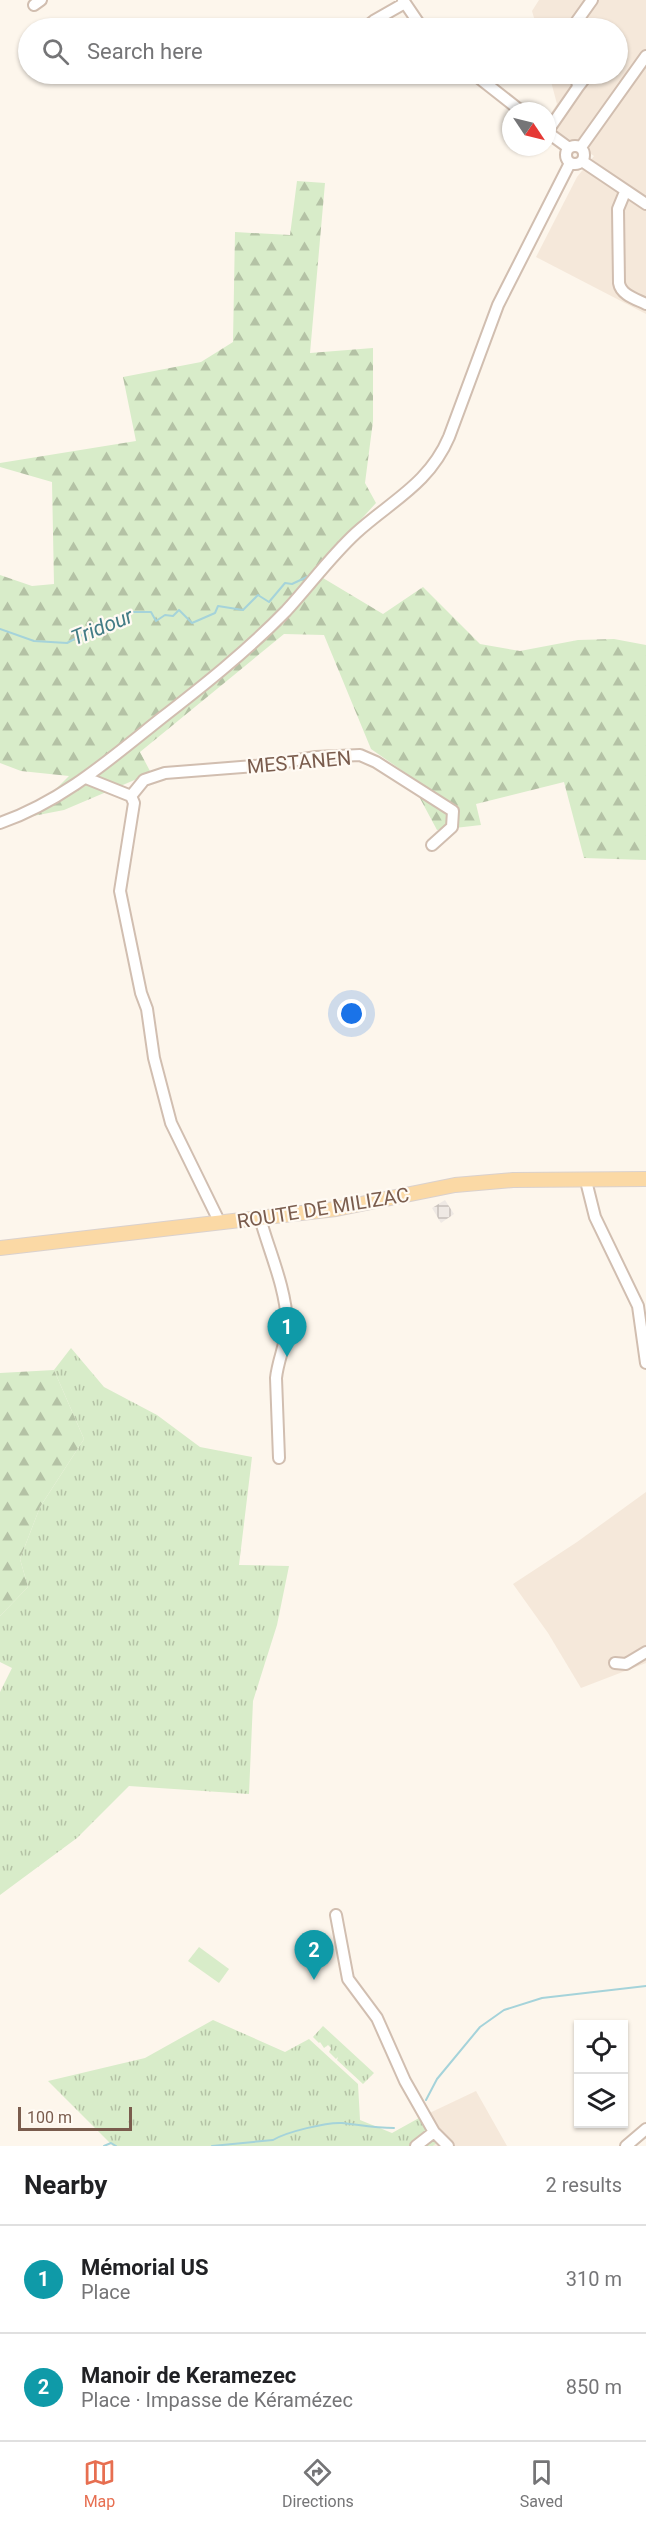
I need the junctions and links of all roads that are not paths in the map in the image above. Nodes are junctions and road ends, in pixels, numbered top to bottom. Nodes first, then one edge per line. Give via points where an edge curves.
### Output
1 (592, 0) edge
2 (404, 2) edge
3 (378, 18) edge
4 (415, 18) edge
5 (579, 18) edge
6 (646, 56) edge
7 (628, 81) edge
8 (487, 84) edge
9 (578, 84) edge
10 (580, 84) edge
11 (626, 84) edge
12 (578, 87) junction
13 (510, 102) edge
14 (556, 119) edge
15 (556, 139) edge
16 (581, 147) junction
17 (568, 148) junction
18 (582, 161) junction
19 (570, 163) junction
20 (625, 192) junction
21 (646, 204) edge
22 (646, 304) edge
23 (86, 778) junction
24 (131, 796) junction
25 (0, 823) edge
26 (432, 845) dead end
27 (646, 1179) edge
28 (586, 1181) junction
29 (260, 1218) junction
30 (220, 1223) junction
31 (0, 1248) edge
32 (646, 1363) edge
33 (279, 1458) dead end
34 (646, 1652) edge
35 (615, 1664) dead end
36 (336, 1915) dead end
37 (646, 2129) edge
38 (434, 2132) junction
39 (416, 2146) edge
40 (448, 2146) edge
41 (626, 2146) edge

1 - 5 street
2 - 3 street
2 - 4 street
6 - 7 street
8 - 13 street
9 - 12 street
10 - 12 street
11 - 16 street
12 - 14 street
15 - 17 street
16 - 17 street
16 - 18 street via 585,154
17 - 19 street via 566,156
18 - 19 street
18 - 20 street
19 - 23 street via 498,305 449,437 431,470 356,533 284,612 221,671
20 - 21 street
20 - 22 street via 618,209 620,289
23 - 24 street
23 - 25 street via 27,814
24 - 26 street, MESTANEN via 144,780 165,773 360,755 453,812 452,827
24 - 30 street via 134,803 120,891 154,1058 171,1123
27 - 28 main road, ROUTE DE MILIZAC
28 - 29 main road, ROUTE DE MILIZAC via 513,1180 455,1185 336,1209
28 - 32 street via 595,1217 638,1306
29 - 30 main road, ROUTE DE MILIZAC
29 - 33 street via 287,1323 276,1378
30 - 31 main road, ROUTE DE MILIZAC
34 - 35 street via 626,1664
36 - 38 street via 348,1979 377,2018 405,2081
37 - 41 street
38 - 39 street
38 - 40 street

